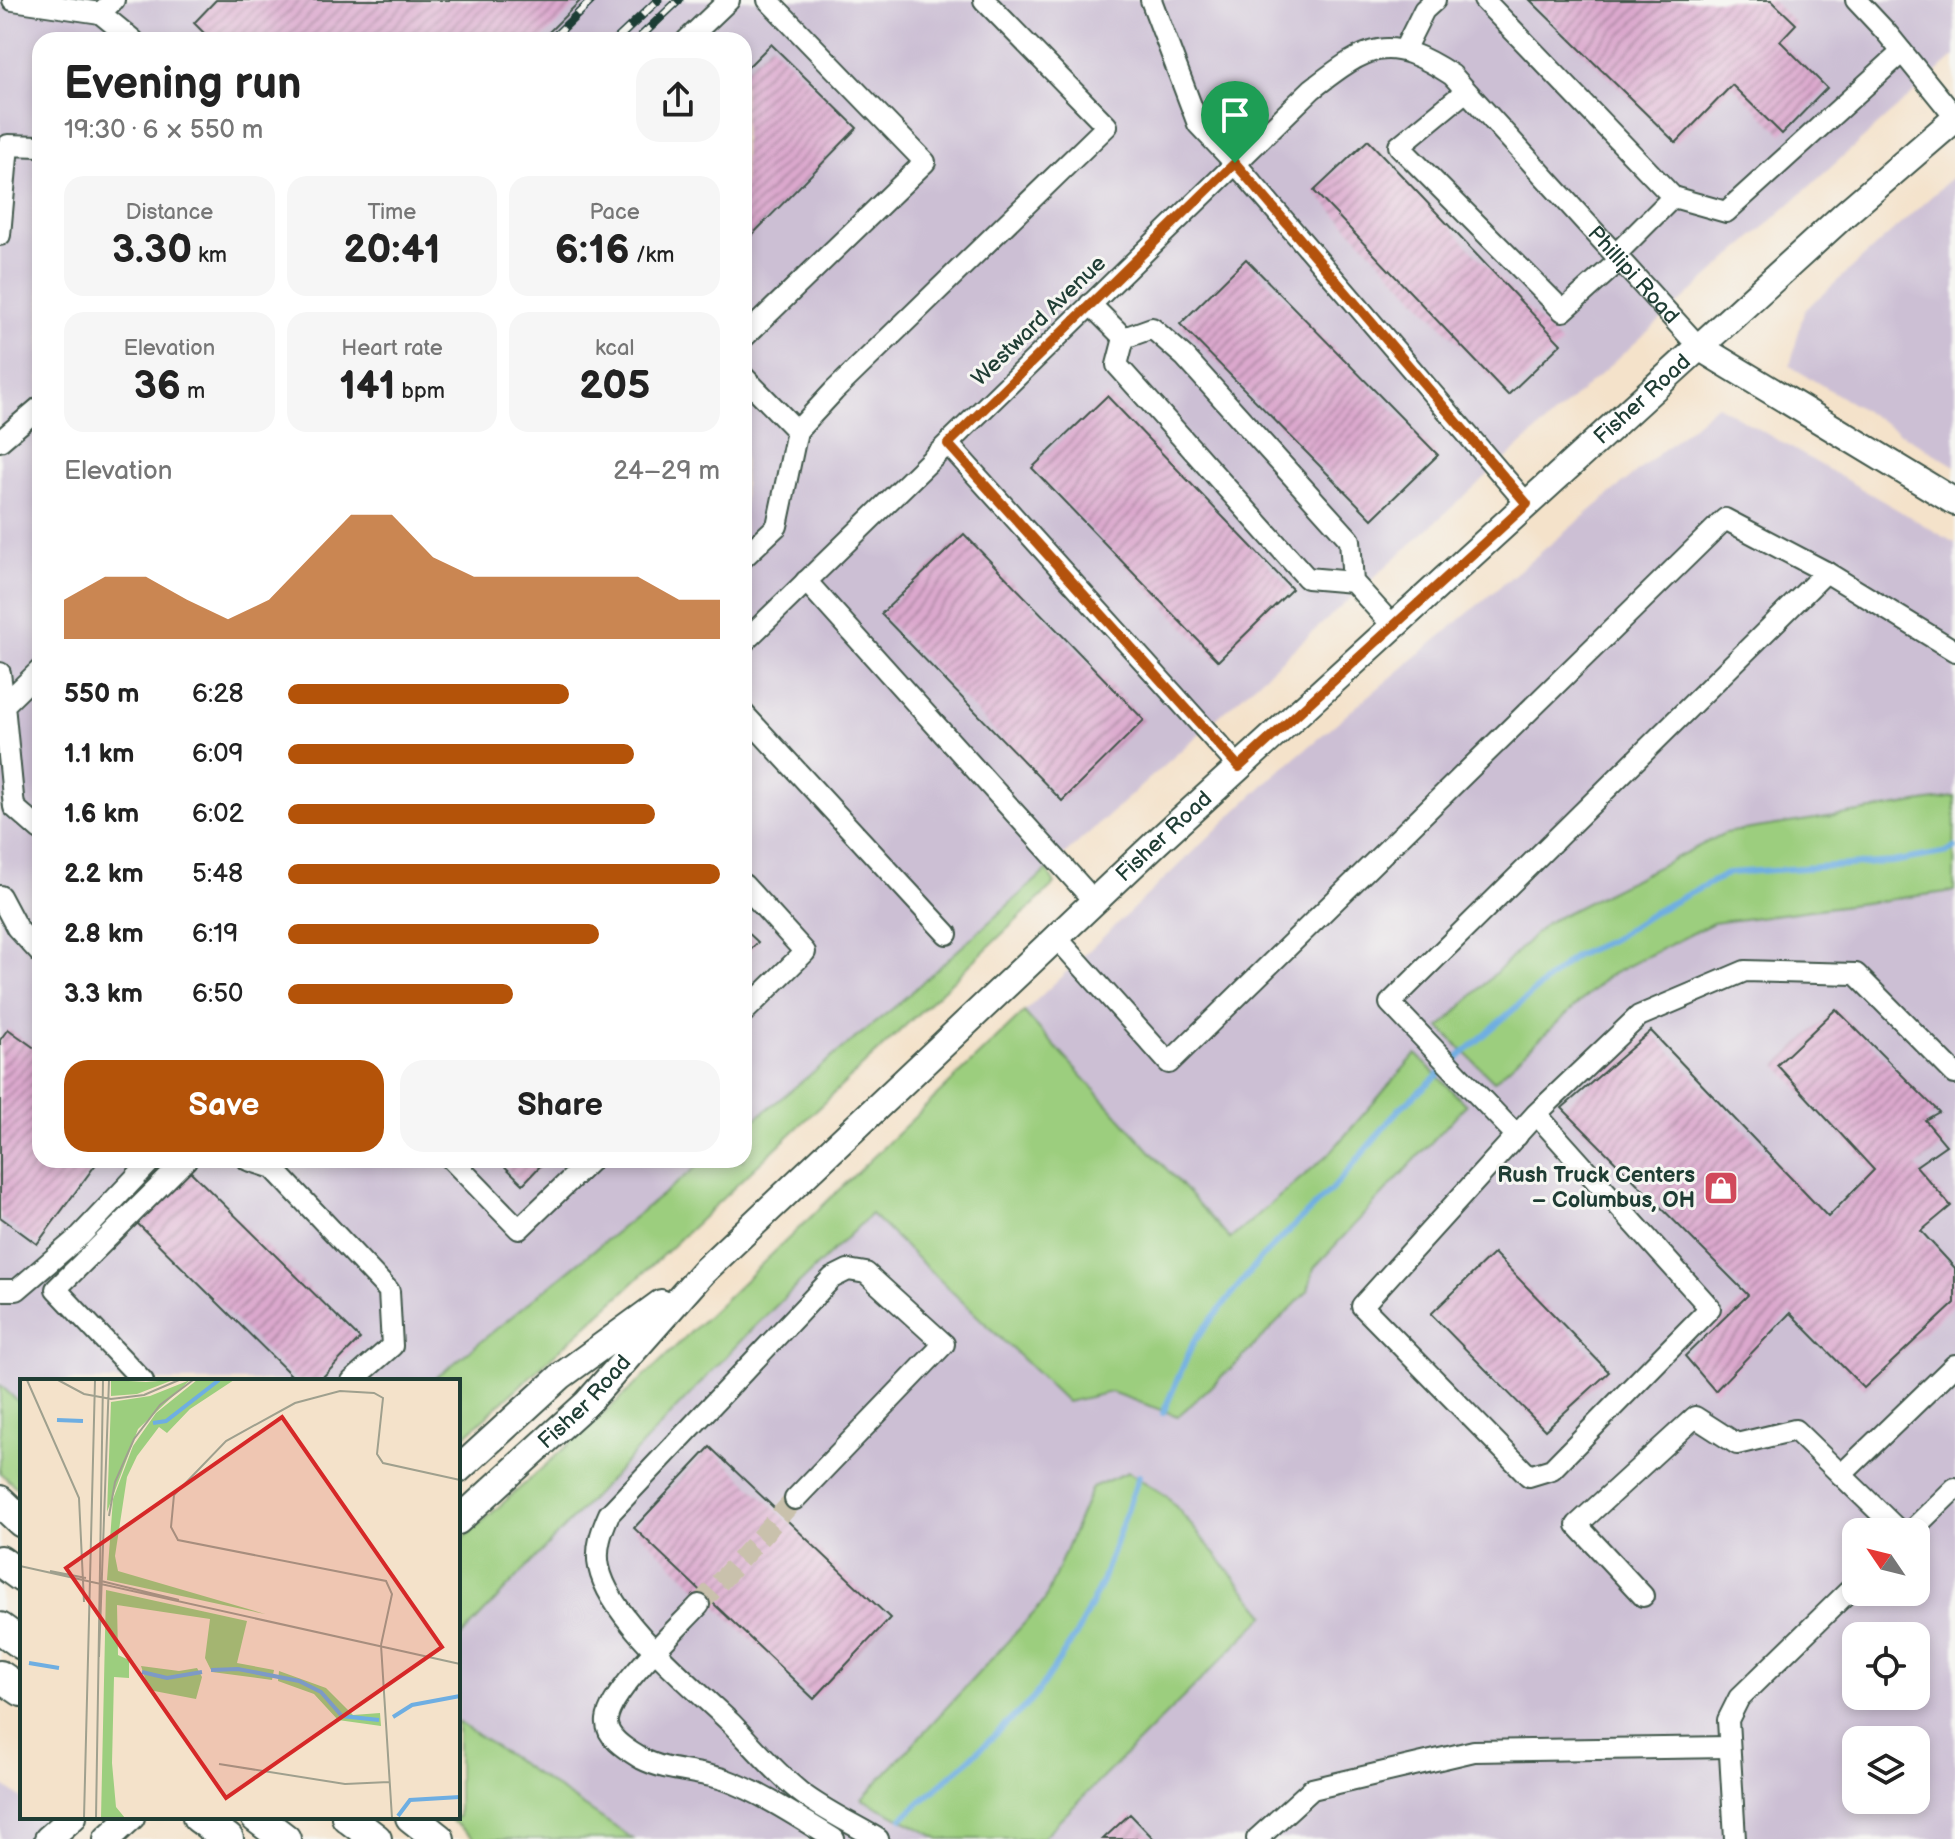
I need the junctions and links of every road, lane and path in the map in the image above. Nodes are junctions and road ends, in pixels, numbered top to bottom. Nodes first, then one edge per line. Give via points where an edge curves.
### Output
1 (13, 0) edge
2 (729, 0) edge
3 (768, 0) edge
4 (984, 0) edge
5 (1151, 0) edge
6 (1435, 0) edge
7 (1484, 0) edge
8 (1856, 0) edge
9 (107, 7) edge
10 (127, 32) edge
11 (695, 32) edge
12 (1378, 50) joint
13 (1404, 50) junction
14 (1902, 52) junction
15 (1466, 91) junction
16 (1955, 118) edge
17 (32, 146) edge
18 (1235, 163) junction
19 (1673, 197) junction
20 (0, 235) edge
21 (1618, 258) junction
22 (1090, 304) junction
23 (752, 329) edge
24 (1124, 338) junction
25 (1699, 347) junction
26 (752, 385) edge
27 (32, 414) edge
28 (797, 431) junction
29 (0, 441) edge
30 (948, 444) junction
31 (1955, 502) edge
32 (1527, 504) junction
33 (752, 549) edge
34 (1826, 572) junction
35 (806, 581) junction
36 (1353, 582) junction
37 (1393, 626) junction
38 (752, 634) edge
39 (1955, 651) edge
40 (0, 673) edge
41 (32, 678) edge
42 (4, 705) junction
43 (752, 723) edge
44 (1239, 767) junction
45 (32, 823) edge
46 (752, 894) edge
47 (1094, 901) junction
48 (2, 906) edge
49 (947, 934) dead end
50 (1056, 937) junction
51 (32, 944) edge
52 (752, 1004) edge
53 (1955, 1074) edge
54 (1536, 1114) junction
55 (1517, 1136) junction
56 (144, 1168) edge
57 (178, 1168) edge
58 (273, 1168) edge
59 (460, 1168) edge
60 (583, 1168) edge
61 (703, 1272) junction
62 (0, 1290) edge
63 (1955, 1365) edge
64 (141, 1379) edge
65 (354, 1379) edge
66 (460, 1468) edge
67 (1841, 1475) junction
68 (1955, 1488) edge
69 (795, 1499) tunnel mouth
70 (0, 1501) edge
71 (0, 1511) edge
72 (1886, 1518) edge
73 (1924, 1518) edge
74 (460, 1519) edge
75 (20, 1522) edge
76 (20, 1523) edge
77 (0, 1561) edge
78 (20, 1576) edge
79 (1643, 1596) dead end
80 (1842, 1598) edge
81 (699, 1605) tunnel mouth
82 (0, 1628) edge
83 (20, 1643) edge
84 (657, 1651) junction
85 (0, 1676) edge
86 (20, 1690) edge
87 (1729, 1747) junction
88 (129, 1819) edge
89 (201, 1819) edge
90 (259, 1819) edge
91 (350, 1819) edge
92 (414, 1819) edge
93 (107, 1839) edge
94 (228, 1839) edge
95 (285, 1839) edge
96 (376, 1839) edge
97 (439, 1839) edge
98 (834, 1839) edge
99 (878, 1839) edge
100 (1257, 1839) edge
101 (1735, 1839) edge

1 - 9 street
2 - 11 street
3 - 23 street via 925,162
4 - 28 street via 1107,126
5 - 18 street via 1198,124
6 - 13 street via 1424,10
7 - 19 street
8 - 14 street
9 - 10 street
12 - 13 street, Phillipi Road
12 - 18 street, Westward Avenue via 1353,57 1312,89
13 - 15 street, Phillipi Road via 1452,75
14 - 16 street
14 - 19 street via 1726,212
15 - 21 street, Phillipi Road
15 - 21 street via 1399,146 1563,311
16 - 25 main road, Fisher Road
17 - 20 street via 8,145
18 - 22 street, Westward Avenue
18 - 32 street
19 - 21 street
21 - 25 street, Phillipi Road
22 - 24 street
22 - 30 street, Westward Avenue
24 - 36 street via 1117,365 1307,578
24 - 36 street via 1152,328 1185,357 1350,540
25 - 31 main road, Phillipi Road
25 - 32 main road, Fisher Road
26 - 28 street
27 - 29 street
28 - 33 street via 777,526
30 - 35 street, Westward Avenue
30 - 44 street
32 - 37 main road, Fisher Road
34 - 39 street
34 - 50 street via 1725,519 1169,1063
34 - 55 street via 1390,1003
35 - 38 street, Westward Avenue
35 - 47 street
36 - 37 street
37 - 44 main road, Fisher Road
40 - 42 street
41 - 42 street
42 - 45 street via 14,807
43 - 49 street
44 - 47 main road, Fisher Road
46 - 52 street via 805,952
47 - 50 main road, Fisher Road
48 - 51 street
50 - 61 main road, Fisher Road
53 - 54 street via 1856,974 1745,971 1639,1016
54 - 55 street
54 - 55 street via 1710,1308 1552,1469 1529,1476 1362,1306
56 - 62 street via 80,1236 17,1290
57 - 64 street via 56,1289
58 - 65 street via 389,1291 392,1346
59 - 60 street via 519,1229
61 - 66 main road, Fisher Road via 561,1376
61 - 74 main road, Fisher Road via 587,1403
63 - 67 street
67 - 72 street
67 - 79 street via 1795,1430 1737,1444 1695,1417 1577,1525
68 - 73 street
69 - 84 street via 944,1344 866,1273 848,1270 832,1278 609,1514 601,1531 598,1566 625,1617
70 - 75 highway
71 - 76 highway
77 - 78 highway
80 - 87 street via 1739,1698 1728,1720
81 - 84 street
82 - 83 highway
84 - 98 street via 615,1700 607,1720 617,1742 645,1760 748,1790
84 - 99 street via 801,1793
85 - 86 highway
87 - 100 street via 1474,1751 1312,1789
87 - 101 street
88 - 93 main road
89 - 94 highway
90 - 95 highway
91 - 96 highway
92 - 97 highway

